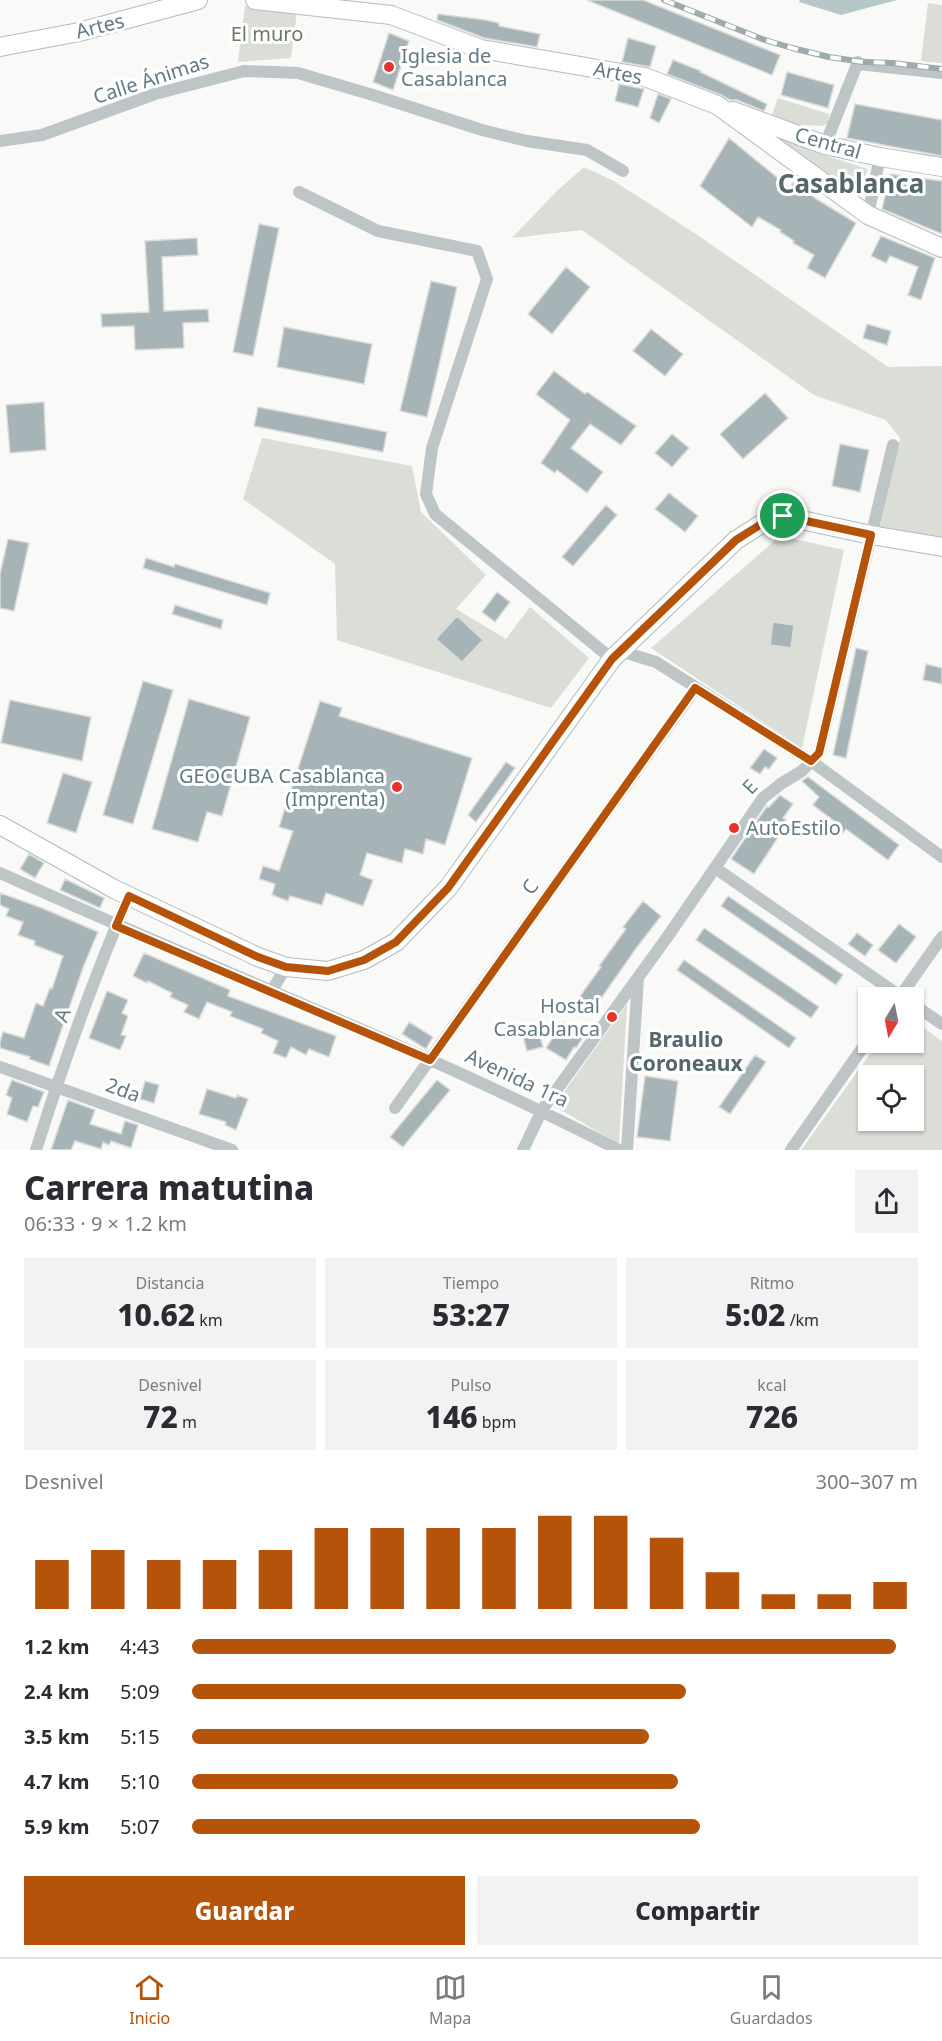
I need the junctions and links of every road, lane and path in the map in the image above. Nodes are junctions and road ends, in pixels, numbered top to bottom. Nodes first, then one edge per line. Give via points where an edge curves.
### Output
1 (198, 0) edge
2 (255, 0) edge
3 (0, 47) edge
4 (942, 73) edge
5 (717, 105) junction
6 (0, 141) edge
7 (825, 145) junction
8 (880, 158) junction
9 (942, 166) edge
10 (623, 171) dead end
11 (299, 192) dead end
12 (868, 215) junction
13 (942, 248) edge
14 (893, 445) dead end
15 (871, 535) junction
16 (942, 547) edge
17 (616, 655) junction
18 (695, 688) junction
19 (811, 761) junction
20 (0, 825) edge
21 (942, 857) edge
22 (715, 868) junction
23 (0, 873) edge
24 (129, 896) junction
25 (116, 926) junction
26 (942, 937) edge
27 (286, 967) junction
28 (639, 976) junction
29 (887, 987) edge
30 (908, 987) edge
31 (271, 992) junction
32 (924, 1012) edge
33 (942, 1024) edge
34 (859, 1053) edge
35 (430, 1060) junction
36 (0, 1067) edge
37 (56, 1087) junction
38 (395, 1108) dead end
39 (542, 1110) junction
40 (36, 1150) edge
41 (232, 1150) edge
42 (523, 1150) edge
43 (620, 1150) edge
44 (627, 1150) edge
45 (791, 1150) edge

1 - 3 main road, Artes via 79,32
2 - 5 main road, Artes via 391,15 480,49 645,77
4 - 7 street via 858,63
5 - 7 main road, Central
5 - 12 main road, Artes
6 - 10 street, Calle Ánimas via 42,135 155,94 244,71 298,73 482,130 587,150
7 - 8 main road, Central
8 - 9 main road, Central
8 - 12 street
11 - 17 street via 378,231 477,251 487,279 432,448 426,494 435,514
12 - 13 main road, Artes
14 - 15 street, E
15 - 16 main road
15 - 17 main road via 783,516 771,518 736,540
15 - 19 street, E via 819,753
17 - 18 street via 656,662
17 - 27 main road via 448,888 396,942 364,960 328,971
18 - 19 street
18 - 35 street, C
19 - 21 street
19 - 22 street, E via 763,798
20 - 24 main road
22 - 28 street, E
22 - 29 street
23 - 25 street, Avenida 1ra
24 - 25 street, A
24 - 27 main road
25 - 31 street, Avenida 1ra
25 - 37 street, A
26 - 30 street
27 - 31 street
28 - 39 street, E
28 - 44 street
31 - 35 street, Avenida 1ra
32 - 33 street
34 - 45 street
35 - 38 street, C
35 - 39 street, Avenida 1ra
36 - 37 street, 2da
37 - 40 street, A
37 - 41 street, 2da
39 - 42 street, E
39 - 43 street, Avenida 1ra

